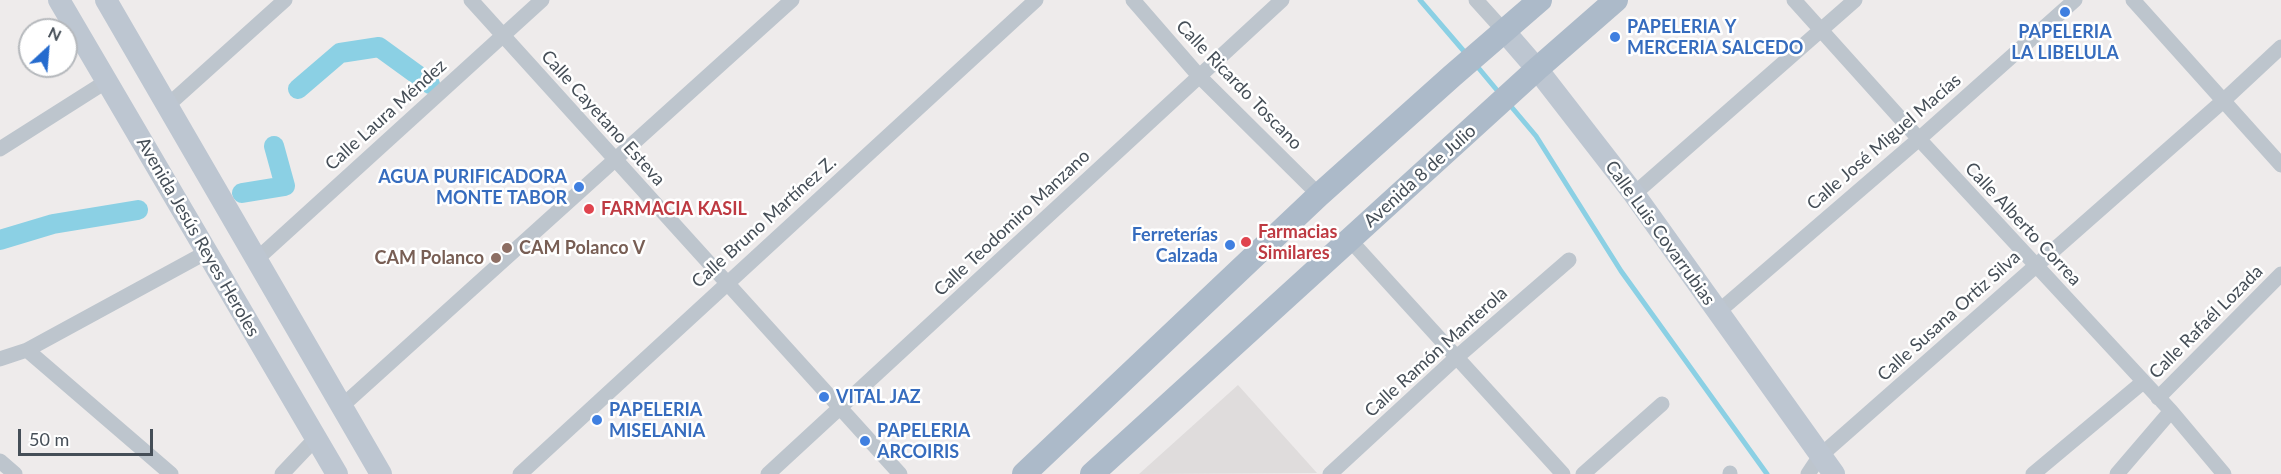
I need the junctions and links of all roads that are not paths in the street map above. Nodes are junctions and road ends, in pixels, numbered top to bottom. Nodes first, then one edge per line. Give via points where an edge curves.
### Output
1 (59, 0) edge
2 (106, 0) edge
3 (285, 0) edge
4 (471, 0) edge
5 (542, 0) edge
6 (792, 0) edge
7 (1036, 0) edge
8 (1133, 0) edge
9 (1282, 0) edge
10 (1476, 0) edge
11 (1540, 0) edge
12 (1616, 0) edge
13 (1794, 0) edge
14 (1855, 0) edge
15 (2075, 0) edge
16 (2133, 0) edge
17 (1821, 30) junction
18 (503, 36) junction
19 (1496, 39) junction
20 (2281, 47) edge
21 (1199, 76) junction
22 (1529, 77) junction
23 (106, 81) junction
24 (2223, 101) junction
25 (167, 106) junction
26 (1919, 139) junction
27 (0, 149) edge
28 (615, 160) junction
29 (2281, 165) edge
30 (1634, 194) junction
31 (1319, 195) junction
32 (1349, 239) junction
33 (207, 252) junction
34 (257, 260) junction
35 (1569, 260) dead end
36 (2035, 266) junction
37 (2281, 274) edge
38 (727, 283) junction
39 (1718, 312) junction
40 (27, 350) junction
41 (1457, 357) junction
42 (0, 359) edge
43 (2143, 382) junction
44 (2158, 398) junction
45 (1662, 404) dead end
46 (342, 406) junction
47 (840, 408) junction
48 (2171, 411) junction
49 (316, 438) junction
50 (0, 461) edge
51 (1812, 468) edge
52 (15, 474) edge
53 (171, 474) edge
54 (282, 474) edge
55 (337, 474) edge
56 (381, 474) edge
57 (519, 474) edge
58 (768, 474) edge
59 (900, 474) edge
60 (1024, 474) edge
61 (1092, 474) edge
62 (1330, 474) edge
63 (1563, 474) edge
64 (1583, 474) edge
65 (1834, 474) edge
66 (2033, 474) edge
67 (2117, 474) edge
68 (2224, 474) edge

1 - 23 street, Avenida Jesús Reyes Heroles
2 - 25 street
3 - 25 street
4 - 18 street, Calle Cayetano Esteva
5 - 18 street, Calle Laura Méndez
6 - 28 street
7 - 38 street, Calle Bruno Martínez Z.
8 - 21 street, Calle Ricardo Toscano
9 - 21 street, Calle Teodomiro Manzano
10 - 19 street, Calle Luis Covarrubias
11 - 19 main road
12 - 22 main road, Avenida 8 de Julio
13 - 17 street, Calle Alberto Correa
14 - 17 street
15 - 26 street, Calle José Miguel Macías
16 - 24 street
17 - 26 street, Calle Alberto Correa
17 - 30 street
18 - 28 street, Calle Cayetano Esteva
18 - 34 street, Calle Laura Méndez
19 - 22 street, Calle Luis Covarrubias
19 - 31 main road
20 - 24 street, Calle Susana Ortiz Silva
21 - 31 street, Calle Ricardo Toscano
21 - 47 street, Calle Teodomiro Manzano
22 - 30 street, Calle Luis Covarrubias
22 - 32 main road, Avenida 8 de Julio
23 - 27 street
23 - 33 street, Avenida Jesús Reyes Heroles
24 - 29 street
24 - 36 street, Calle Susana Ortiz Silva
25 - 34 street
26 - 36 street, Calle Alberto Correa
26 - 39 street, Calle José Miguel Macías
28 - 38 street, Calle Cayetano Esteva
28 - 46 street
30 - 39 street, Calle Luis Covarrubias
31 - 60 main road
32 - 41 street
32 - 61 main road, Avenida 8 de Julio
33 - 40 street
33 - 49 street, Avenida Jesús Reyes Heroles
34 - 46 street
35 - 41 street, Calle Ramón Manterola
36 - 43 street, Calle Alberto Correa
36 - 51 street, Calle Susana Ortiz Silva
37 - 44 street, Calle Rafaél Lozada
38 - 47 street, Calle Cayetano Esteva
38 - 57 street, Calle Bruno Martínez Z.
39 - 51 street, Calle Luis Covarrubias
40 - 42 street
40 - 53 street
41 - 62 street, Calle Ramón Manterola
41 - 63 street
43 - 44 street, Calle Alberto Correa
43 - 66 street
44 - 48 street, Calle Alberto Correa
45 - 64 street
46 - 56 street
47 - 58 street, Calle Teodomiro Manzano
47 - 59 street, Calle Cayetano Esteva
48 - 67 street
48 - 68 street, Calle Alberto Correa
49 - 54 street
49 - 55 street, Avenida Jesús Reyes Heroles
50 - 52 street
51 - 65 street, Calle Luis Covarrubias

